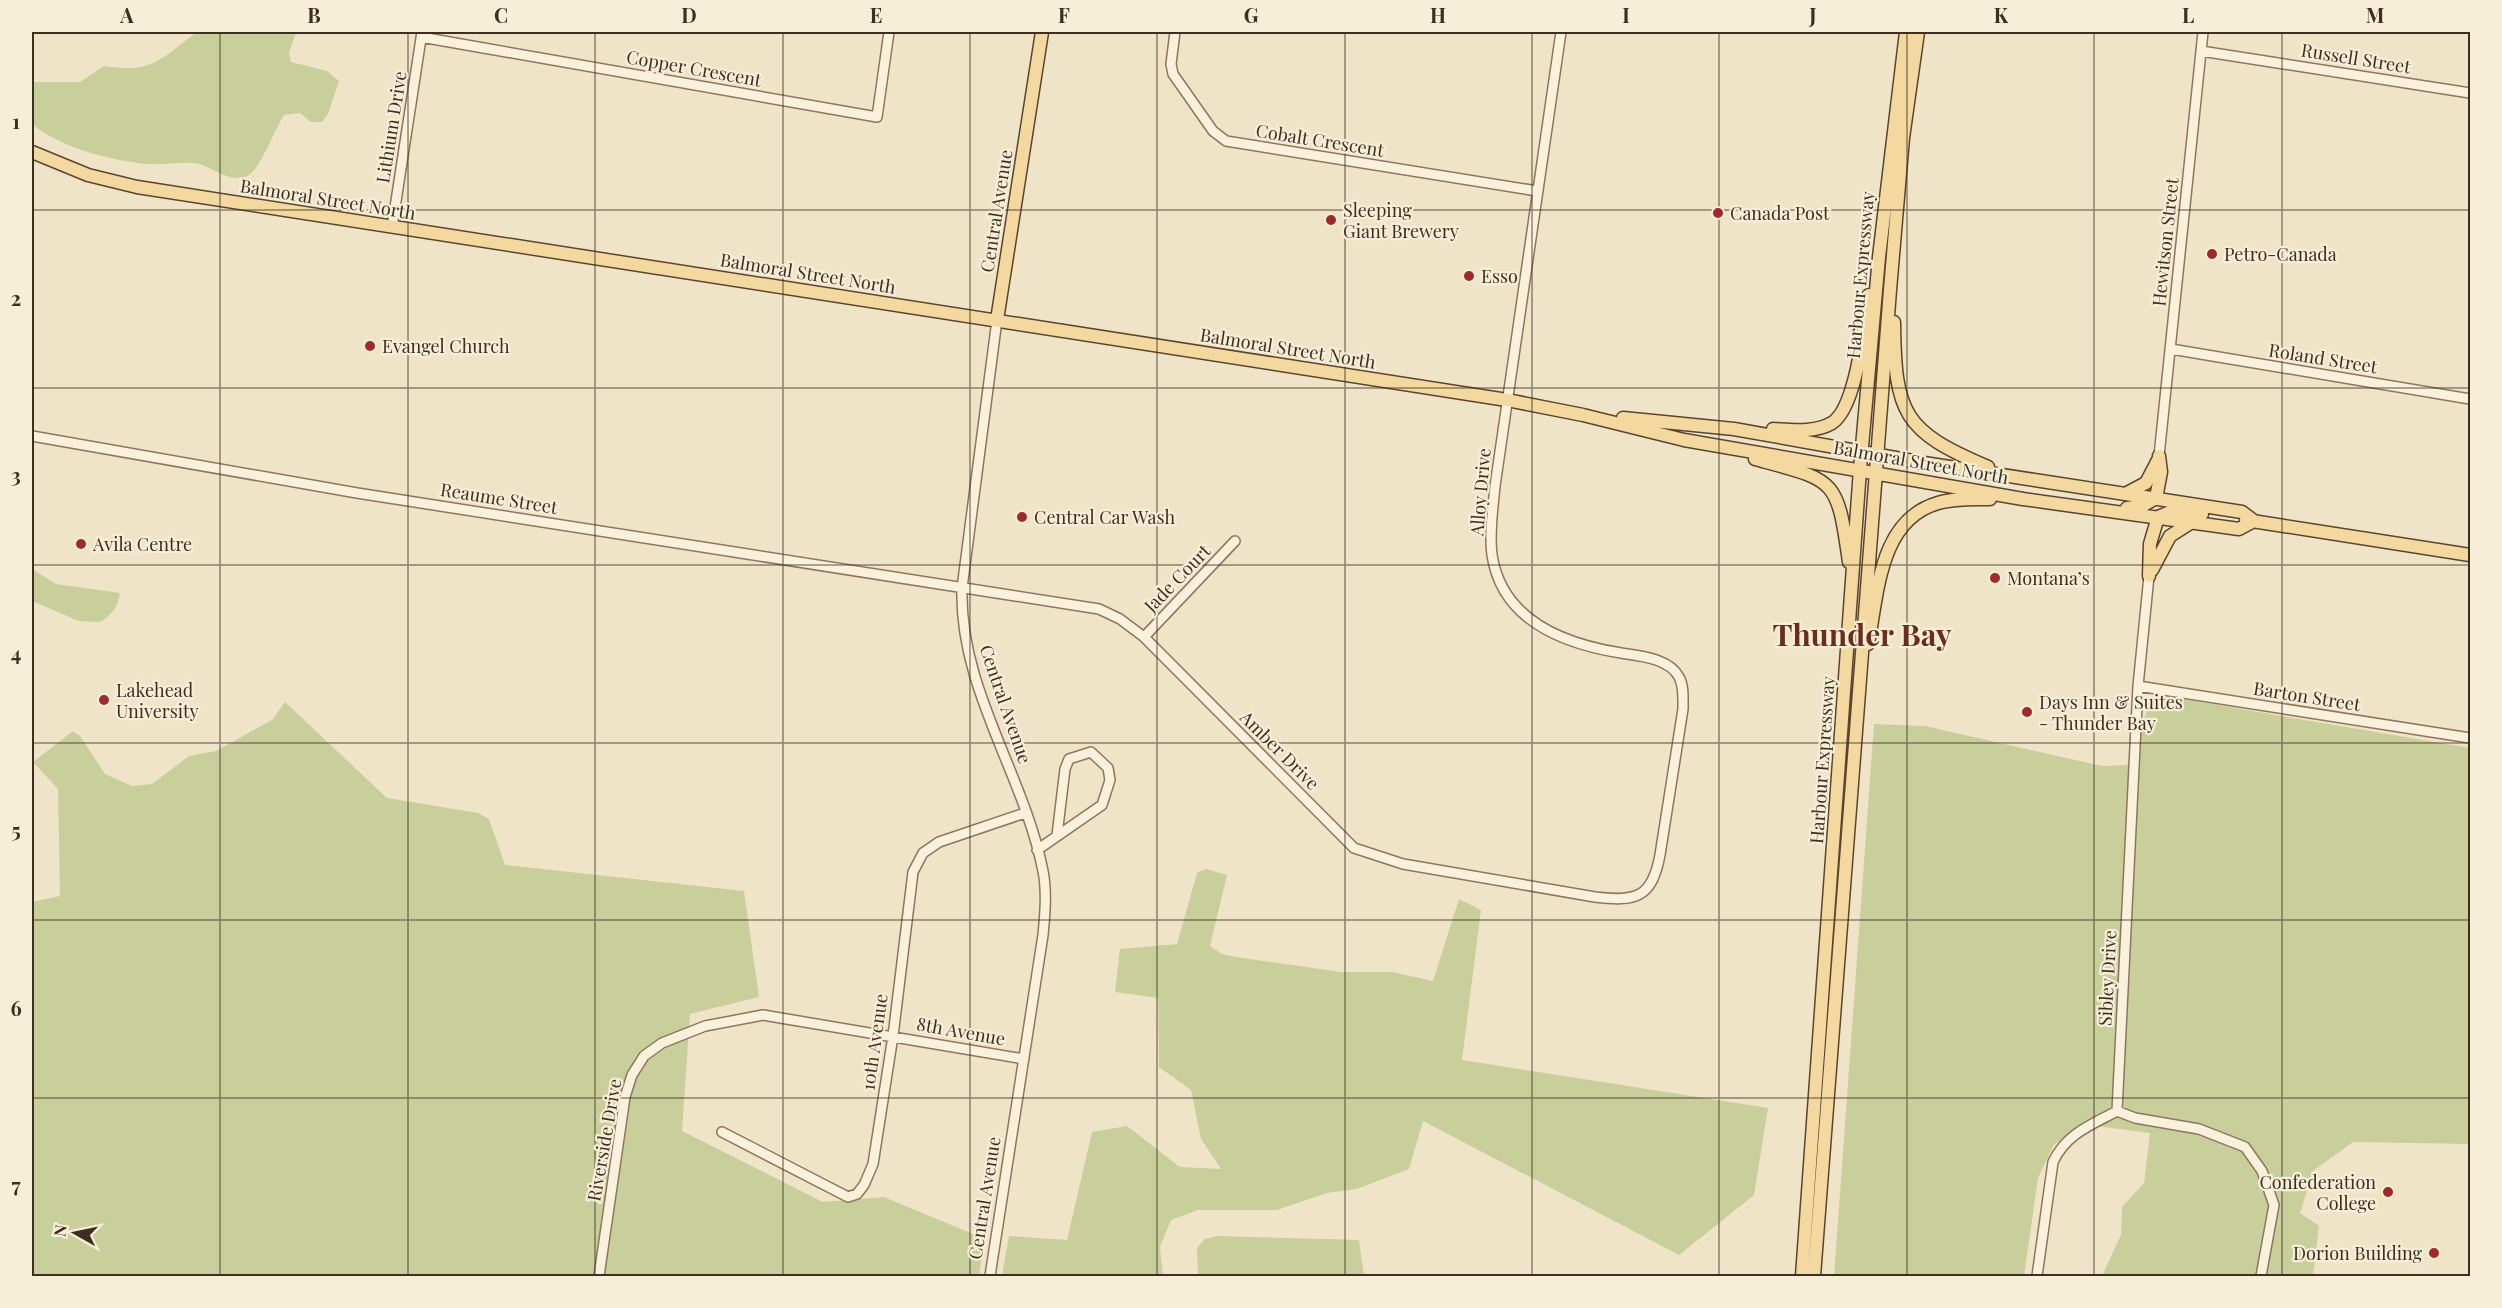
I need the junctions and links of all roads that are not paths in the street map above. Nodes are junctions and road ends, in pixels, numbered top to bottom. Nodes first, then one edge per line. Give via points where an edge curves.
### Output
1 (889, 32) edge
2 (1042, 32) edge
3 (1175, 32) edge
4 (1561, 32) edge
5 (1906, 32) edge
6 (1917, 32) edge
7 (2203, 32) edge
8 (422, 34) edge
9 (2201, 51) junction
10 (2470, 93) edge
11 (32, 152) edge
12 (1537, 191) junction
13 (1884, 214) junction
14 (393, 227) junction
15 (1894, 245) junction
16 (997, 320) junction
17 (2171, 349) junction
18 (2470, 399) edge
19 (1507, 400) junction
20 (1583, 415) junction
21 (1716, 427) junction
22 (32, 436) edge
23 (1684, 440) junction
24 (1863, 452) junction
25 (1876, 454) junction
26 (2159, 456) junction
27 (1860, 469) junction
28 (1875, 472) junction
29 (2002, 474) junction
30 (2127, 493) junction
31 (2156, 498) junction
32 (2024, 499) junction
33 (2057, 503) junction
34 (2158, 517) junction
35 (2254, 521) junction
36 (2192, 522) junction
37 (1235, 541) dead end
38 (2470, 555) edge
39 (2149, 576) junction
40 (1852, 586) junction
41 (962, 588) junction
42 (1144, 637) junction
43 (2138, 686) junction
44 (1857, 698) junction
45 (2470, 738) edge
46 (1025, 813) junction
47 (1057, 835) junction
48 (1037, 850) junction
49 (1595, 897) joint
50 (893, 1036) junction
51 (1024, 1059) junction
52 (2117, 1111) junction
53 (722, 1132) dead end
54 (599, 1276) edge
55 (990, 1276) edge
56 (1802, 1276) edge
57 (1814, 1276) edge
58 (2037, 1276) edge
59 (2261, 1276) edge

1 - 8 street, Copper Crescent via 877,117
2 - 16 main road, Central Avenue
3 - 12 street, Cobalt Crescent via 1170,64 1173,74 1213,131 1226,141
4 - 12 street, Alloy Drive
5 - 13 main road, Harbour Expressway
6 - 15 main road, Harbour Expressway
7 - 9 street, Hewitson Street
8 - 14 street, Lithium Drive
9 - 10 street, Russell Street
9 - 17 street, Hewitson Street
11 - 14 main road, Balmoral Street North via 88,175 137,187
12 - 19 street, Alloy Drive
13 - 21 main road via 1850,393 1840,416 1831,423 1803,430
13 - 24 main road, Harbour Expressway
14 - 16 main road, Balmoral Street North
15 - 25 main road, Harbour Expressway
15 - 29 main road via 1894,355 1910,419 1941,447
16 - 19 main road, Balmoral Street North
16 - 41 street, Central Avenue
17 - 18 street, Roland Street
17 - 26 street, Hewitson Street
19 - 20 main road, Balmoral Street North
19 - 49 street, Alloy Drive via 1491,524 1492,556 1504,589 1522,611 1550,634 1588,648 1653,658 1679,676 1683,691 1656,873 1649,889 1636,897
20 - 21 main road, Balmoral Street North
20 - 23 main road, Balmoral Street North
21 - 24 main road, Balmoral Street North
22 - 41 street, Reaume Street via 357,493
23 - 27 main road, Balmoral Street North
23 - 40 main road via 1811,474 1823,481 1841,507
24 - 25 main road, Balmoral Street North
24 - 27 main road, Harbour Expressway
25 - 28 main road, Harbour Expressway
25 - 29 main road, Balmoral Street North
26 - 30 main road via 2146,483
26 - 31 main road via 2161,472
27 - 28 main road, Balmoral Street North
27 - 40 main road, Harbour Expressway
28 - 32 main road, Balmoral Street North
28 - 44 main road, Harbour Expressway
29 - 30 main road, Balmoral Street North
30 - 31 main road, Balmoral Street North
31 - 33 main road via 2132,508
31 - 35 main road, Balmoral Street North via 2242,512
32 - 33 main road, Balmoral Street North
32 - 44 main road via 1939,502 1902,525 1885,558
33 - 34 main road, Balmoral Street North
34 - 35 main road via 2175,510
34 - 36 main road, Balmoral Street North
34 - 39 main road via 2150,544
35 - 36 main road, Balmoral Street North via 2239,529
35 - 38 main road, Balmoral Street North
36 - 39 main road via 2170,536
37 - 42 street, Jade Court
39 - 43 street, Sibley Drive
40 - 56 main road, Harbour Expressway
41 - 42 street, Amber Drive via 1099,609
41 - 46 street, Central Avenue via 961,614 971,666
42 - 49 street, Amber Drive via 1354,848 1403,864
43 - 45 street, Barton Street
43 - 52 street, Sibley Drive
44 - 57 main road, Harbour Expressway
46 - 48 street, Central Avenue
46 - 50 street, 10th Avenue via 939,842 922,852 913,872
47 - 47 street via 1102,805 1110,780 1108,768 1091,752 1070,759 1065,769
47 - 48 street
48 - 51 street, Central Avenue via 1045,892 1044,924
50 - 51 street, 8th Avenue
50 - 53 street, 10th Avenue via 873,1164 857,1194 848,1197
50 - 54 street, Riverside Drive via 763,1015 705,1026 662,1043 644,1056 625,1097
51 - 55 street, Central Avenue
52 - 58 street via 2076,1133 2059,1148 2053,1162
52 - 59 street via 2199,1129 2245,1147 2262,1171 2274,1204

